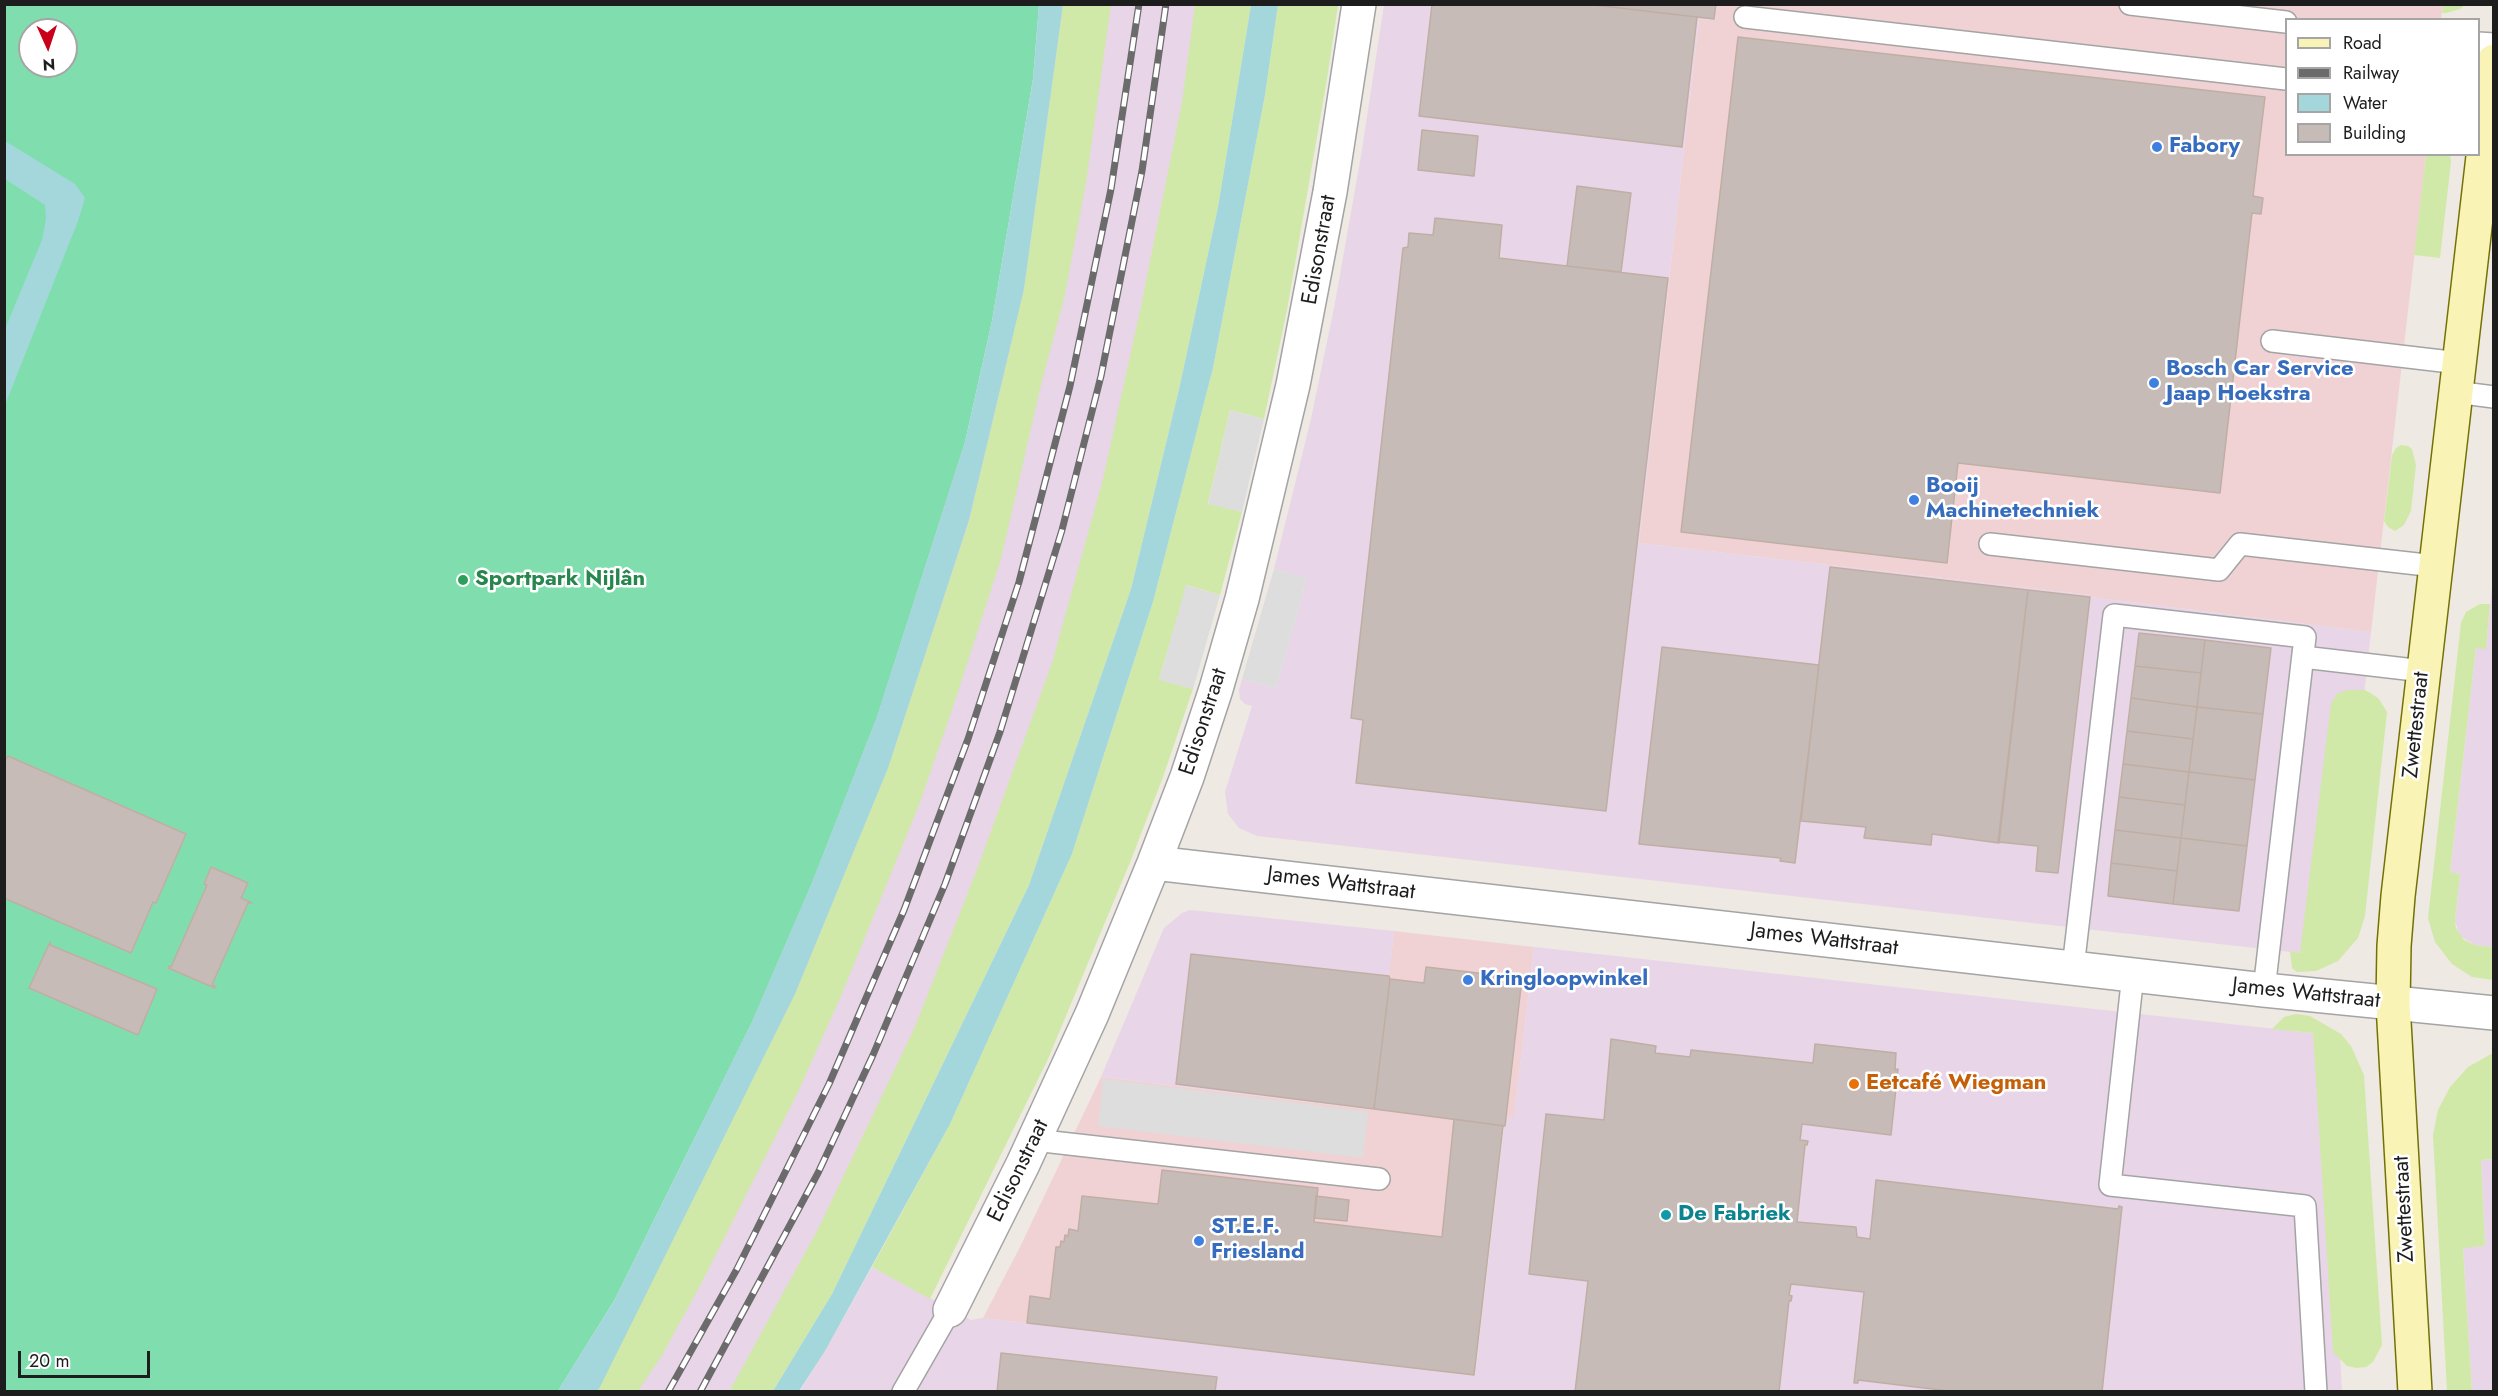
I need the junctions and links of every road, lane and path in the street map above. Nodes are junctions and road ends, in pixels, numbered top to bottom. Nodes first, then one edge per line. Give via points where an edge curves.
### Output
1 (1359, 4) edge
2 (2130, 4) edge
3 (1744, 17) dead end
4 (2285, 22) edge
5 (2493, 61) edge
6 (2285, 79) edge
7 (2484, 101) edge
8 (2480, 142) edge
9 (2479, 156) edge
10 (2272, 341) dead end
11 (2457, 378) junction
12 (2493, 397) edge
13 (1989, 544) dead end
14 (2435, 566) junction
15 (2303, 657) junction
16 (2423, 671) junction
17 (1154, 863) junction
18 (2073, 968) junction
19 (2133, 974) junction
20 (2264, 990) junction
21 (2393, 1004) junction
22 (2493, 1013) edge
23 (1034, 1140) junction
24 (1379, 1179) dead end
25 (950, 1310) joint
26 (903, 1392) edge
27 (2316, 1392) edge
28 (2415, 1392) edge

1 - 17 street, Edisonstraat via 1313,290 1264,510 1216,689
2 - 4 lane
3 - 6 lane
5 - 7 street, Zwettestraat
7 - 8 street, Zwettestraat
9 - 11 street, Zwettestraat
10 - 11 lane
11 - 12 lane
11 - 14 street, Zwettestraat
13 - 14 lane via 2218,570 2240,544
14 - 16 street, Zwettestraat
15 - 16 lane
15 - 18 lane via 2306,637 2114,615
15 - 20 lane
16 - 21 street, Zwettestraat via 2398,896
17 - 18 street, James Wattstraat
17 - 23 street, Edisonstraat via 1092,1014
18 - 19 street, James Wattstraat
19 - 20 street, James Wattstraat
19 - 27 lane via 2110,1185 2305,1206
20 - 21 street, James Wattstraat
21 - 22 street, James Wattstraat
21 - 28 street, Zwettestraat
23 - 24 lane
23 - 25 street, Edisonstraat
25 - 26 lane, Edisonstraat

